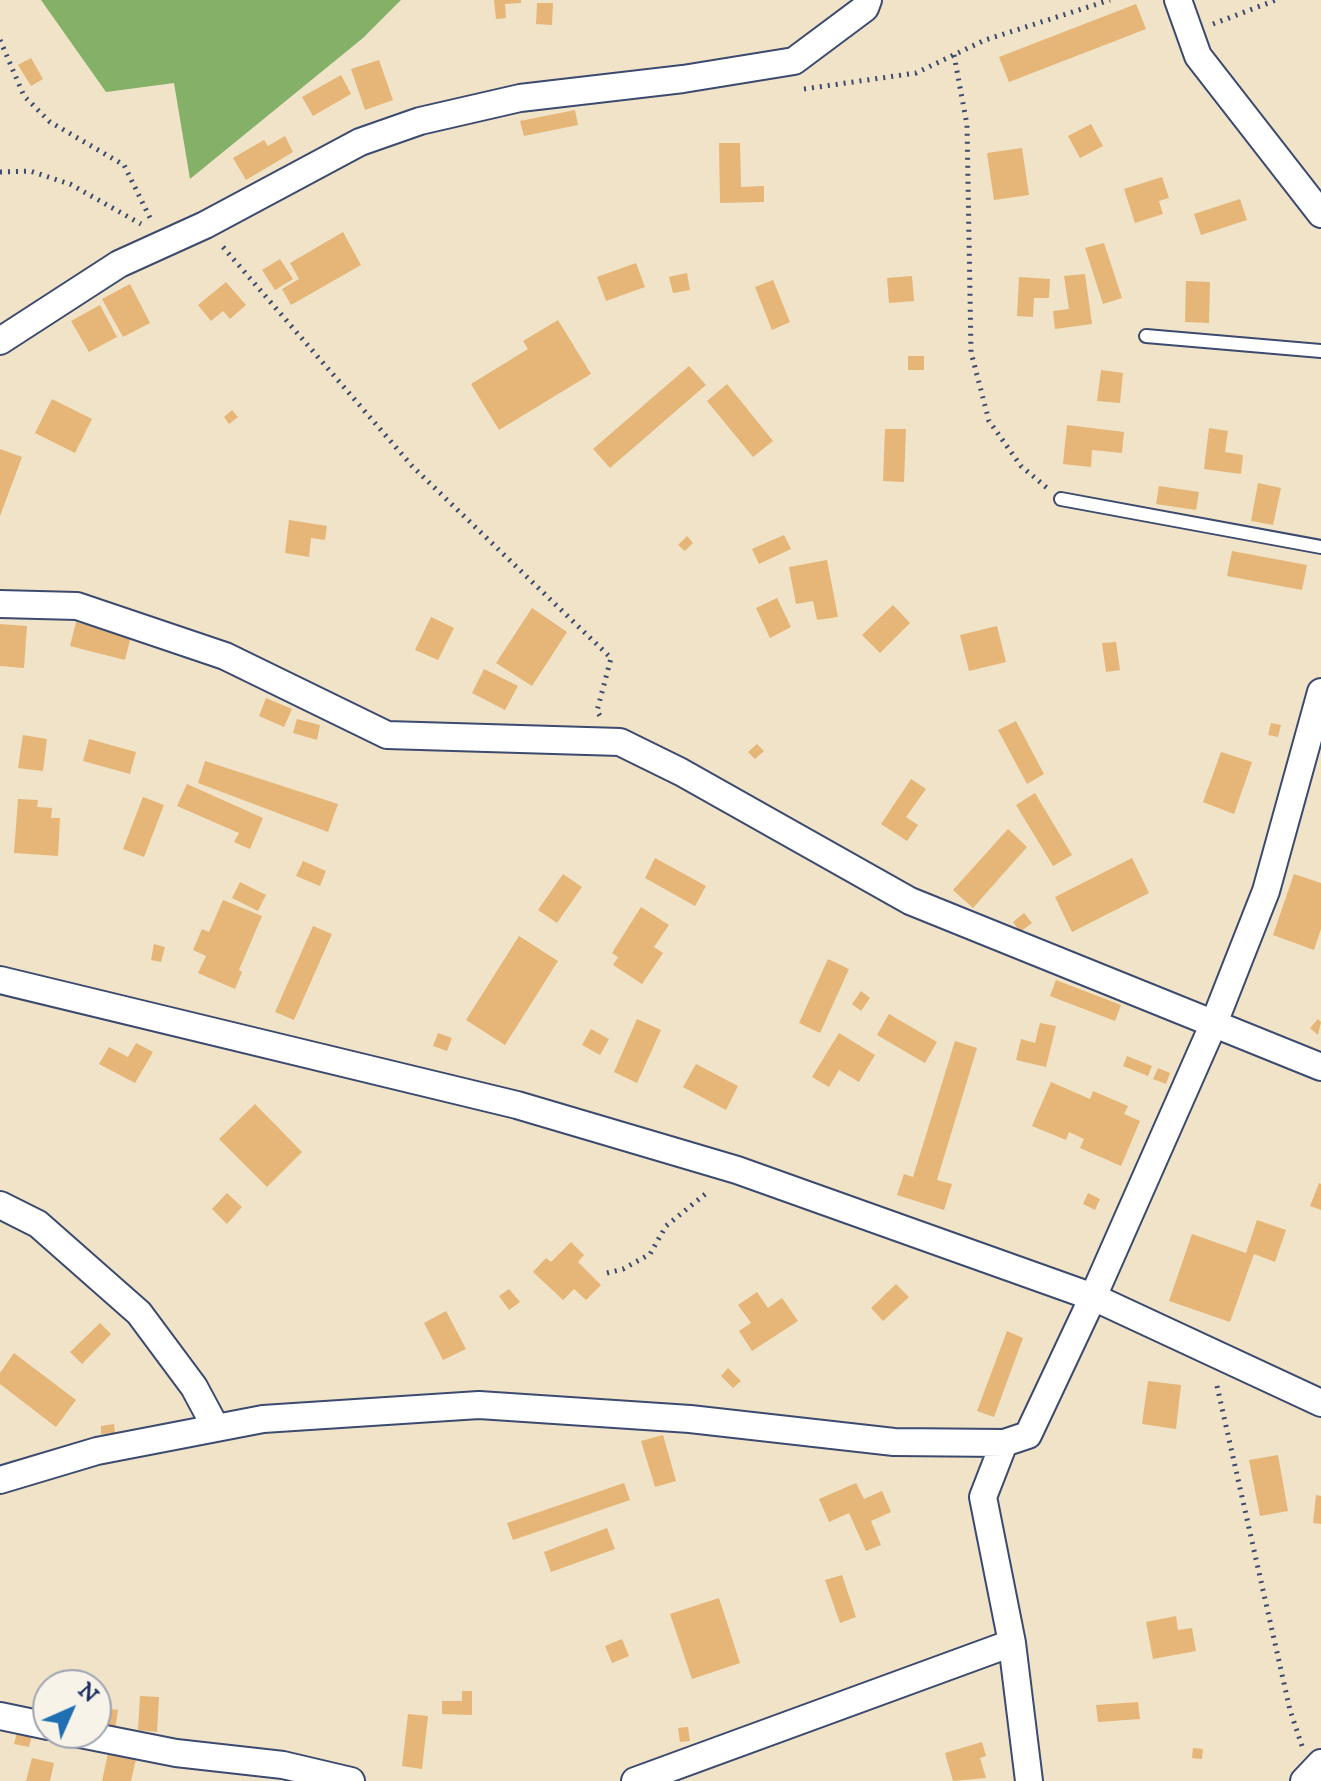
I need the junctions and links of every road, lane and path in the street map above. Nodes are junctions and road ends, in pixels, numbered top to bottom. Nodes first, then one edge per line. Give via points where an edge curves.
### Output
1 (868, 0) edge
2 (1110, 0) edge
3 (1178, 0) edge
4 (1276, 0) edge
5 (1190, 33) junction
6 (0, 40) edge
7 (954, 55) junction
8 (793, 91) dead end
9 (0, 172) edge
10 (1321, 214) edge
11 (205, 225) junction
12 (1146, 336) dead end
13 (0, 341) edge
14 (1321, 351) edge
15 (1061, 499) joint
16 (1321, 547) edge
17 (0, 604) edge
18 (1321, 692) edge
19 (620, 742) junction
20 (0, 980) edge
21 (1214, 1023) junction
22 (1321, 1067) edge
23 (737, 1170) junction
24 (0, 1205) edge
25 (607, 1273) dead end
26 (1093, 1297) junction
27 (1210, 1353) junction
28 (1321, 1403) edge
29 (216, 1428) junction
30 (1004, 1443) junction
31 (0, 1480) edge
32 (1012, 1643) junction
33 (0, 1716) edge
34 (32, 1723) edge
35 (112, 1740) edge
36 (1312, 1773) edge
37 (351, 1781) edge
38 (635, 1781) edge
39 (1029, 1781) edge

1 - 11 street via 865,8 794,61 520,98 420,121 360,142
2 - 7 path
3 - 5 street
4 - 5 path
5 - 10 street via 1198,56
6 - 9 path via 24,96 50,122 124,165 156,233 70,184 30,171
7 - 8 path via 916,73
7 - 15 path via 967,125 971,352 989,421 1021,466
11 - 13 street via 119,264
11 - 19 path via 412,466 611,658 597,711
12 - 14 lane
15 - 16 lane
17 - 19 street via 77,606 196,646 387,735
18 - 21 street via 1266,891
19 - 21 street via 910,901
20 - 23 street via 517,1105
21 - 22 street
21 - 26 street
23 - 25 path via 666,1226 650,1254
23 - 26 street
24 - 29 street via 38,1224 139,1313 194,1387
26 - 27 street
26 - 30 street via 1028,1435
27 - 28 street
27 - 36 path via 1290,1710
29 - 30 street via 263,1419 479,1405 690,1419 894,1442
29 - 31 street via 97,1451
30 - 32 street via 983,1497
32 - 38 street
32 - 39 street
33 - 34 street
35 - 37 street via 283,1765

